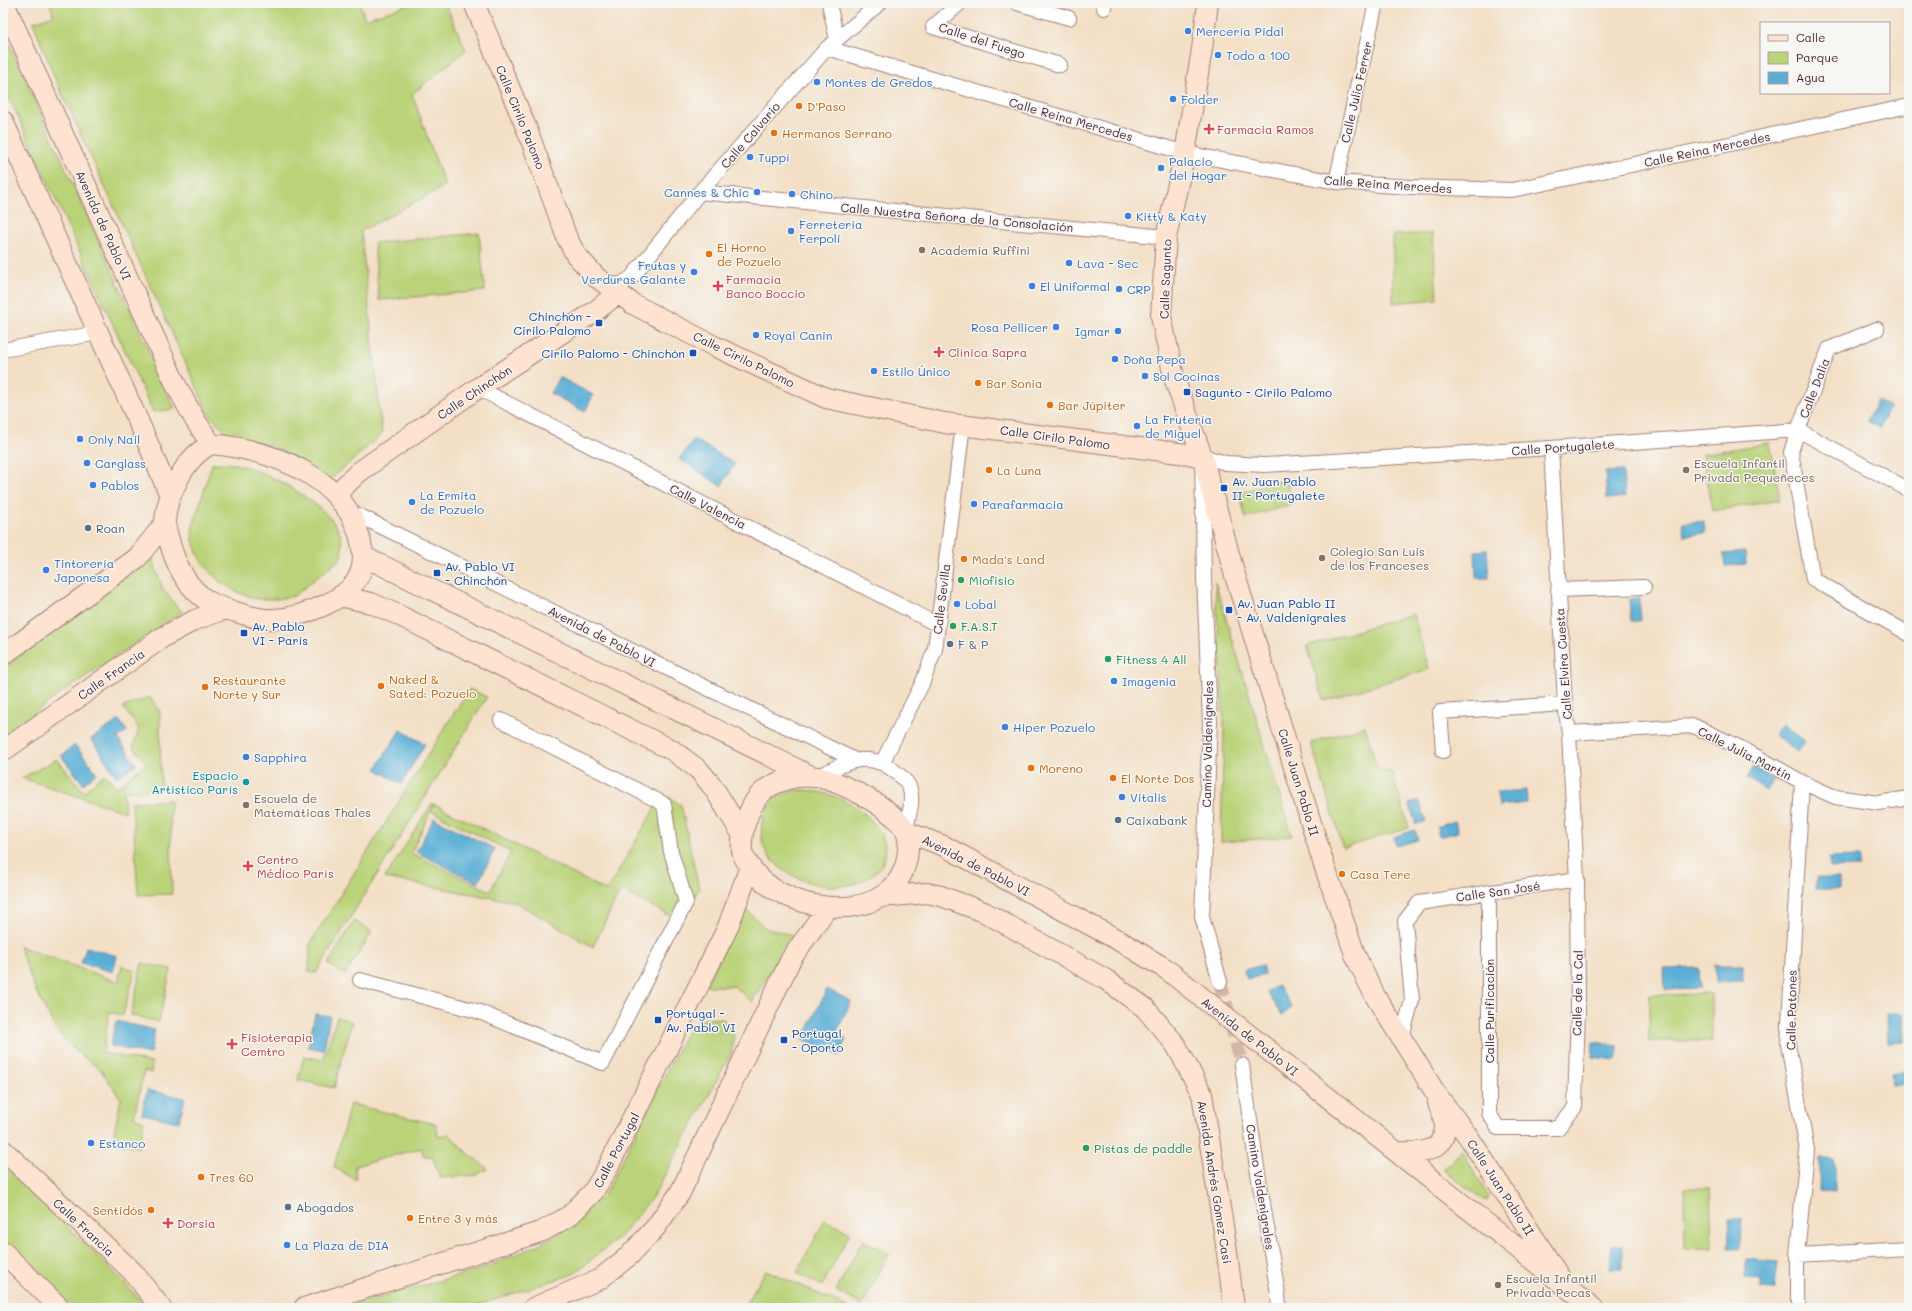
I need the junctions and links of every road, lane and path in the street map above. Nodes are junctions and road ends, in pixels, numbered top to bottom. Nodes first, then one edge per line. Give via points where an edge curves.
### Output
1 (4, 3) edge
2 (474, 3) edge
3 (829, 3) edge
4 (880, 3) edge
5 (960, 3) edge
6 (1017, 3) edge
7 (1208, 3) edge
8 (1376, 3) edge
9 (1069, 18) dead end
10 (832, 44) junction
11 (1060, 66) dead end
12 (1909, 106) edge
13 (3, 121) edge
14 (1185, 153) junction
15 (1336, 182) junction
16 (700, 192) junction
17 (1166, 237) junction
18 (631, 278) junction
19 (619, 295) junction
20 (1877, 329) dead end
21 (98, 333) junction
22 (3, 350) edge
23 (478, 388) junction
24 (963, 425) junction
25 (1798, 430) junction
26 (212, 444) junction
27 (1552, 448) junction
28 (1202, 456) junction
29 (1909, 490) edge
30 (336, 494) junction
31 (170, 496) junction
32 (350, 513) junction
33 (165, 523) junction
34 (363, 556) junction
35 (1644, 587) dead end
36 (1558, 590) junction
37 (340, 596) junction
38 (225, 609) junction
39 (938, 625) junction
40 (1909, 634) edge
41 (3, 655) edge
42 (1564, 704) junction
43 (501, 720) dead end
44 (1569, 733) junction
45 (3, 751) edge
46 (1443, 751) dead end
47 (855, 760) junction
48 (882, 763) junction
49 (815, 777) junction
50 (1802, 782) junction
51 (1909, 798) edge
52 (906, 831) junction
53 (742, 834) junction
54 (750, 867) junction
55 (1578, 879) junction
56 (1489, 892) junction
57 (880, 897) junction
58 (827, 908) junction
59 (360, 980) dead end
60 (1220, 982) tunnel mouth
61 (1402, 1037) junction
62 (1242, 1065) tunnel mouth
63 (1435, 1092) junction
64 (1498, 1128) joint
65 (3, 1150) edge
66 (1398, 1152) junction
67 (1909, 1249) edge
68 (3, 1252) edge
69 (1798, 1255) junction
70 (1564, 1284) junction
71 (60, 1308) edge
72 (161, 1308) edge
73 (304, 1308) edge
74 (533, 1308) edge
75 (1234, 1308) edge
76 (1279, 1308) edge
77 (1593, 1308) edge
78 (1796, 1308) edge

1 - 26 street, Avenida de Pablo VI via 176,385 195,420
2 - 19 street, Calle Cirilo Palomo via 528,132 567,238 576,255
3 - 10 street
4 - 10 street, Calle Calvario
5 - 11 street, Calle del Fuego via 933,26
6 - 9 street
7 - 14 street, Calle Sagunto
8 - 15 street, Calle Julio Ferrer
10 - 14 street, Calle Reina Mercedes
10 - 16 street, Calle Calvario
12 - 15 street, Calle Reina Mercedes via 1512,190
13 - 21 street
14 - 15 street, Calle Reina Mercedes
14 - 17 street, Calle Sagunto
16 - 17 street, Calle Nuestra Señora de la Consolación
16 - 18 street, Calle Calvario
17 - 28 street, Calle Sagunto via 1161,316 1174,378
18 - 19 street via 621,284
18 - 19 street via 629,292
19 - 23 street, Calle Chinchón
19 - 24 street, Calle Cirilo Palomo via 714,346 826,398
20 - 25 street, Calle Dalia via 1830,349
21 - 22 street
21 - 31 street
23 - 30 street, Calle Chinchón via 359,472
23 - 39 street, Calle Valencia
24 - 28 street, Calle Cirilo Palomo
24 - 39 street, Calle Sevilla
25 - 27 street, Calle Portugalete
25 - 29 street
25 - 40 street, Calle Dalia via 1791,452 1813,579
26 - 30 street via 236,446 267,454 311,476
26 - 31 street via 195,454 180,474
27 - 28 street, Calle Portugalete via 1264,465 1226,463
27 - 36 street, Calle Elvira Cuesta
28 - 60 street, Camino Valdenigrales via 1210,722 1202,917
28 - 61 street, Calle Juan Pablo II via 1234,572 1326,872 1356,957 1375,996
30 - 32 street
31 - 33 street
32 - 34 street via 360,539
32 - 47 street, Avenida de Pablo VI via 442,555
33 - 38 street via 176,564 184,578 208,601
33 - 41 street via 137,558
34 - 37 street via 360,574 350,589
34 - 49 street
35 - 36 street
36 - 42 street, Calle Elvira Cuesta
37 - 38 street via 296,617 274,619 248,616
37 - 53 street via 371,603 394,613 672,750 699,770 713,787
38 - 45 street, Calle Francia via 195,620 163,637
39 - 48 street, Calle Sevilla via 935,649 922,684
42 - 44 street, Calle Elvira Cuesta
42 - 46 street via 1440,712
43 - 59 street via 664,804 671,852 686,902 603,1063 477,1011
44 - 50 street, Calle Julia Martín via 1694,726 1745,750
44 - 55 street, Calle Elvira Cuesta
47 - 48 street
47 - 49 street
48 - 52 street via 898,774 911,791
49 - 52 street via 840,785 881,807
49 - 53 street via 783,780 763,790 752,804
50 - 51 street, Calle Julia Martín via 1835,797 1879,803
50 - 69 street, Calle Patones via 1788,1044 1808,1150
52 - 57 street via 908,846 905,865 892,888
52 - 66 street, Avenida de Pablo VI via 944,846 1118,940 1166,969
53 - 54 street via 742,851
54 - 58 street via 761,880 786,897
54 - 73 street, Calle Portugal via 727,929 637,1112 593,1192 569,1216 543,1231
55 - 56 street, Calle San José
55 - 64 street, Calle de la Cal via 1575,1107 1558,1128
56 - 61 street, Calle San José via 1419,903 1405,921 1412,1000
56 - 64 street, Calle Purificación via 1489,1113
57 - 58 street via 843,908
57 - 75 street, Avenida Andrés Gómez Casi via 927,893 984,912 1105,979 1149,1014 1176,1045 1202,1094
58 - 74 street via 791,959 680,1193 655,1228 630,1254 600,1279
61 - 63 street, Calle Juan Pablo II
62 - 76 street, Camino Valdenigrales
63 - 66 street, Calle Juan Pablo II via 1445,1127 1437,1146 1418,1153
63 - 70 street, Calle Juan Pablo II via 1470,1139
65 - 72 street, Calle Francia via 133,1272
66 - 70 street, Avenida de Pablo VI
67 - 69 street
68 - 71 street
69 - 78 street, Calle Patones
70 - 77 street, Avenida de Pablo VI

